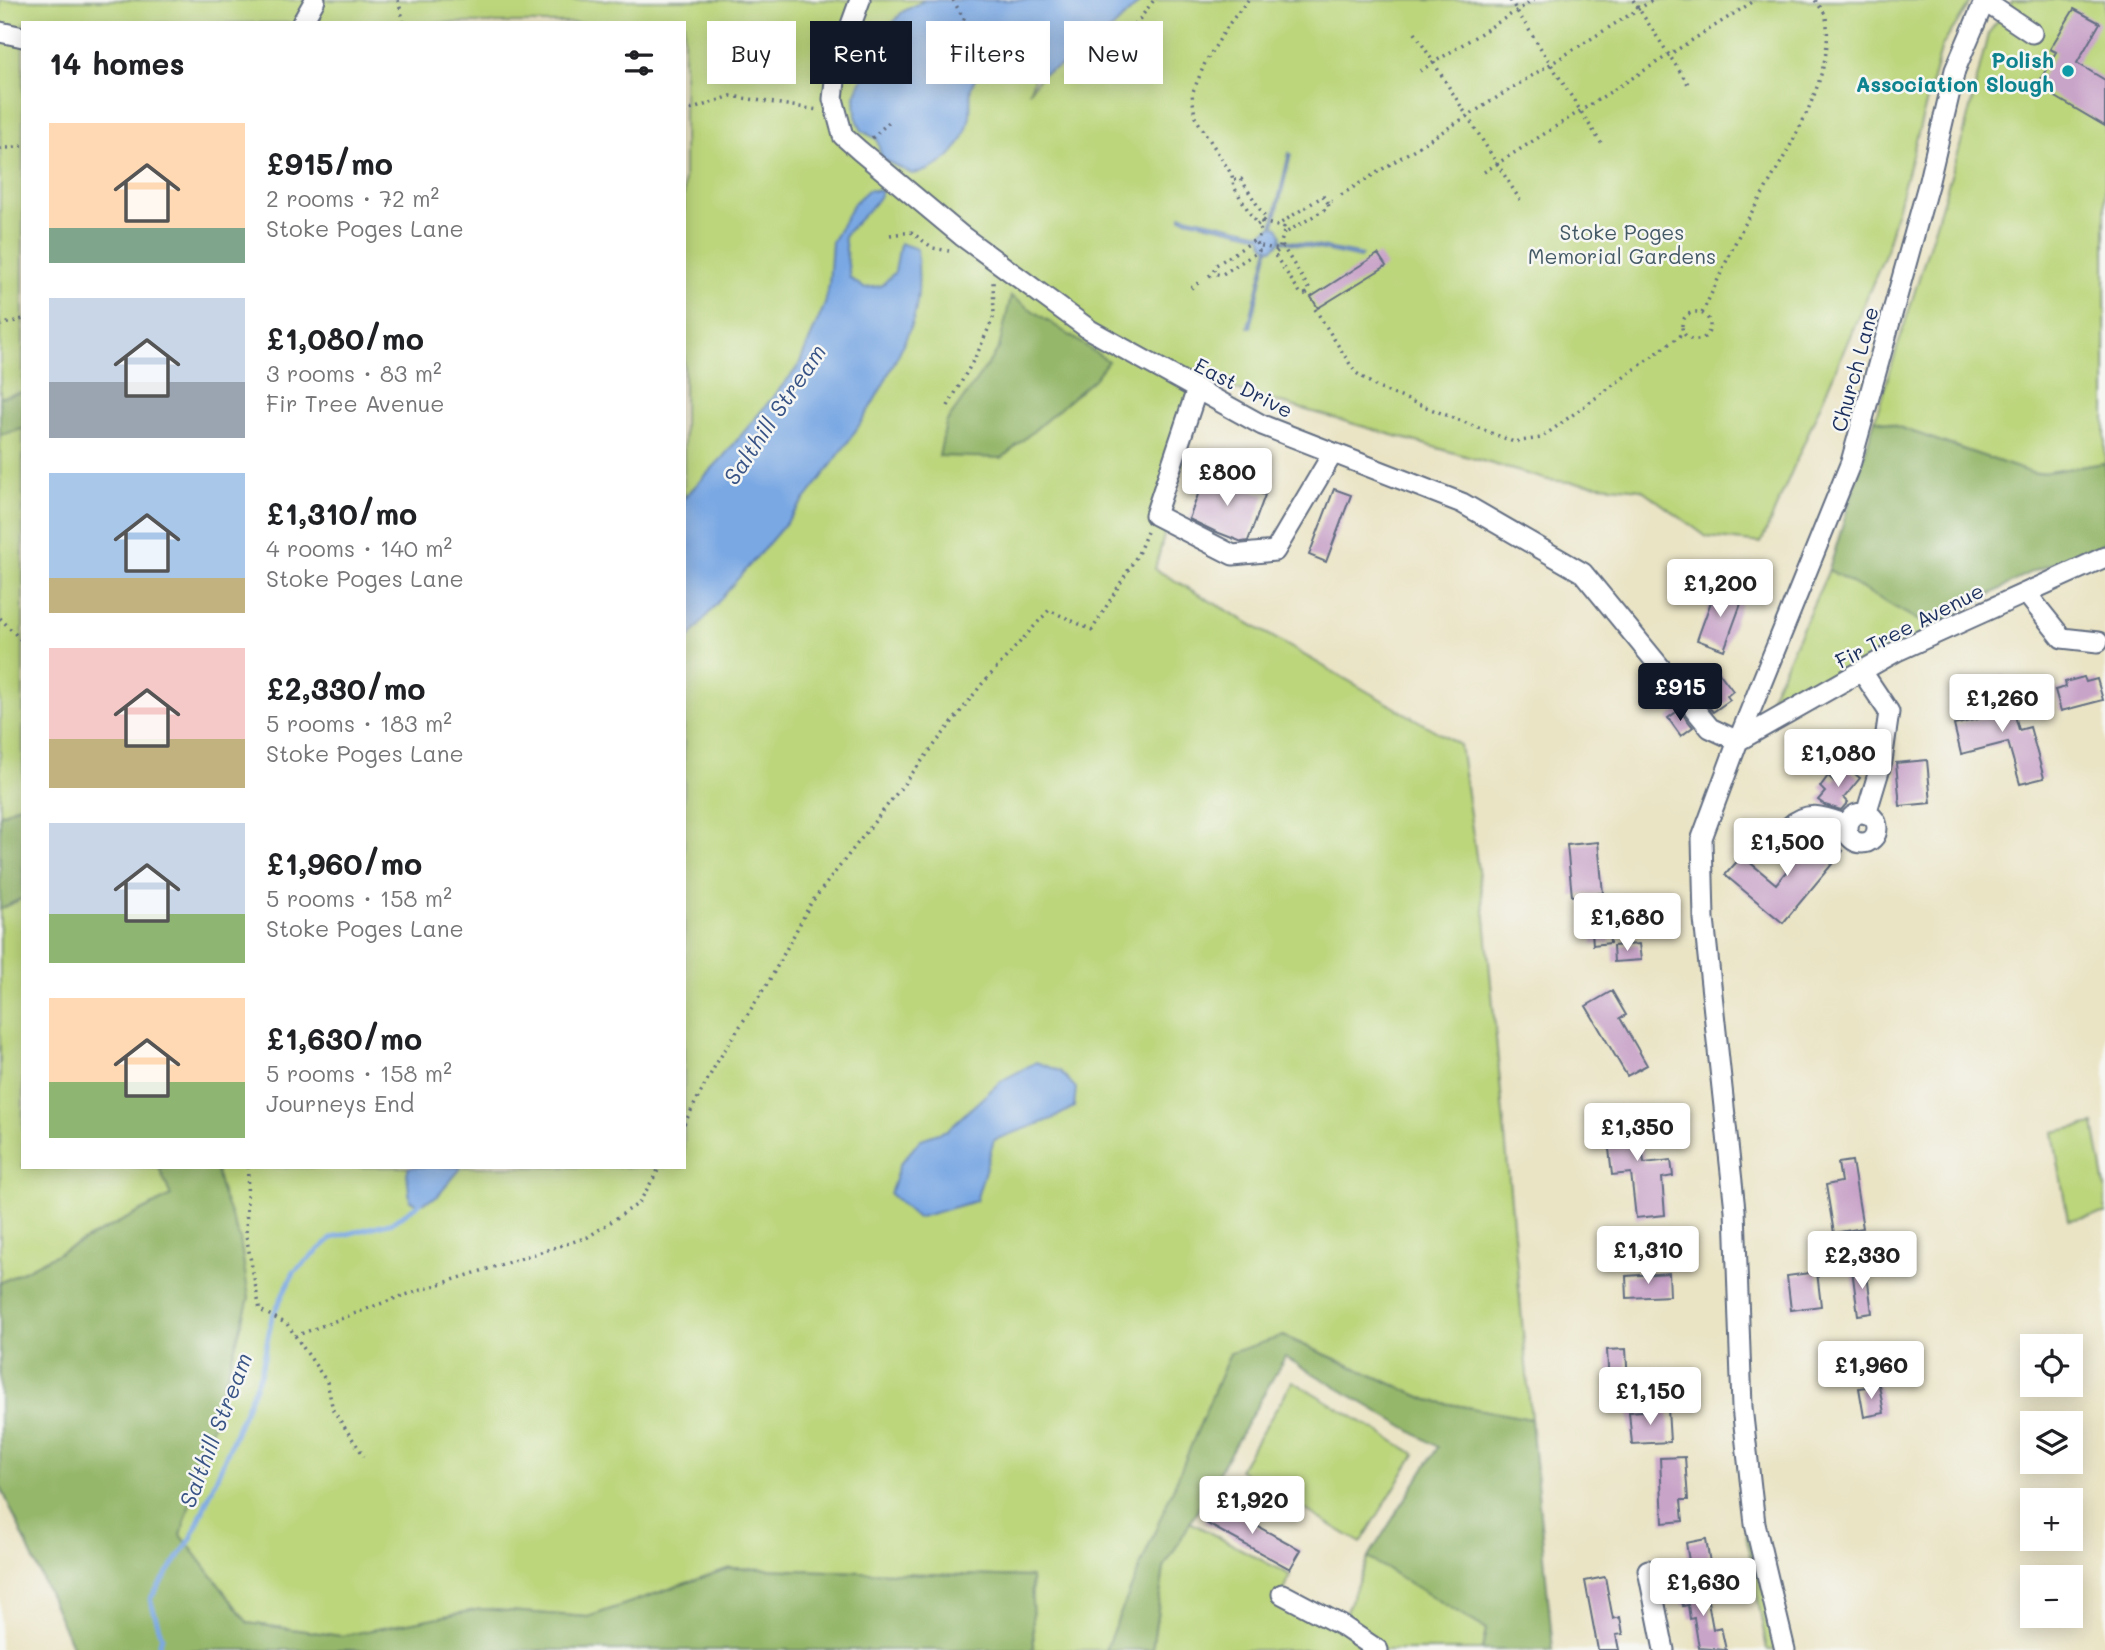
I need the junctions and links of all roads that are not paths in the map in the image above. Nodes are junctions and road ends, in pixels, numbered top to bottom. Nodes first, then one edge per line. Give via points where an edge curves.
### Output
1 (315, 0) edge
2 (860, 0) edge
3 (1985, 0) edge
4 (303, 21) edge
5 (0, 32) edge
6 (2032, 33) dead end
7 (21, 37) edge
8 (1197, 390) junction
9 (1333, 453) junction
10 (2105, 557) edge
11 (2026, 593) junction
12 (2098, 642) dead end
13 (1863, 673) junction
14 (1738, 741) junction
15 (1866, 814) junction
16 (1847, 825) junction
17 (1789, 827) dead end
18 (1646, 1583) dead end
19 (1282, 1594) dead end
20 (1378, 1650) edge
21 (1664, 1650) edge
22 (1785, 1650) edge

1 - 4 street
2 - 8 street, East Drive via 837,63 833,99 844,136 983,252 1090,330
3 - 6 street
3 - 14 street, Church Lane via 1955,70 1852,462
5 - 7 street
8 - 9 street, East Drive via 1262,425
8 - 9 street via 1155,515 1233,555 1275,551
9 - 14 street, East Drive via 1462,503 1583,573 1710,728
10 - 11 street, Fir Tree Avenue
11 - 12 street via 2062,638
11 - 13 street, Fir Tree Avenue via 1897,652
13 - 14 street, Fir Tree Avenue
13 - 15 street via 1889,712 1882,761
14 - 22 street, Church Lane via 1702,838 1704,919 1735,1210 1742,1408 1755,1524
15 - 16 street via 1852,816
15 - 16 street via 1877,824 1869,842 1855,842 1847,835
16 - 17 street via 1809,816
18 - 21 street
19 - 20 street

